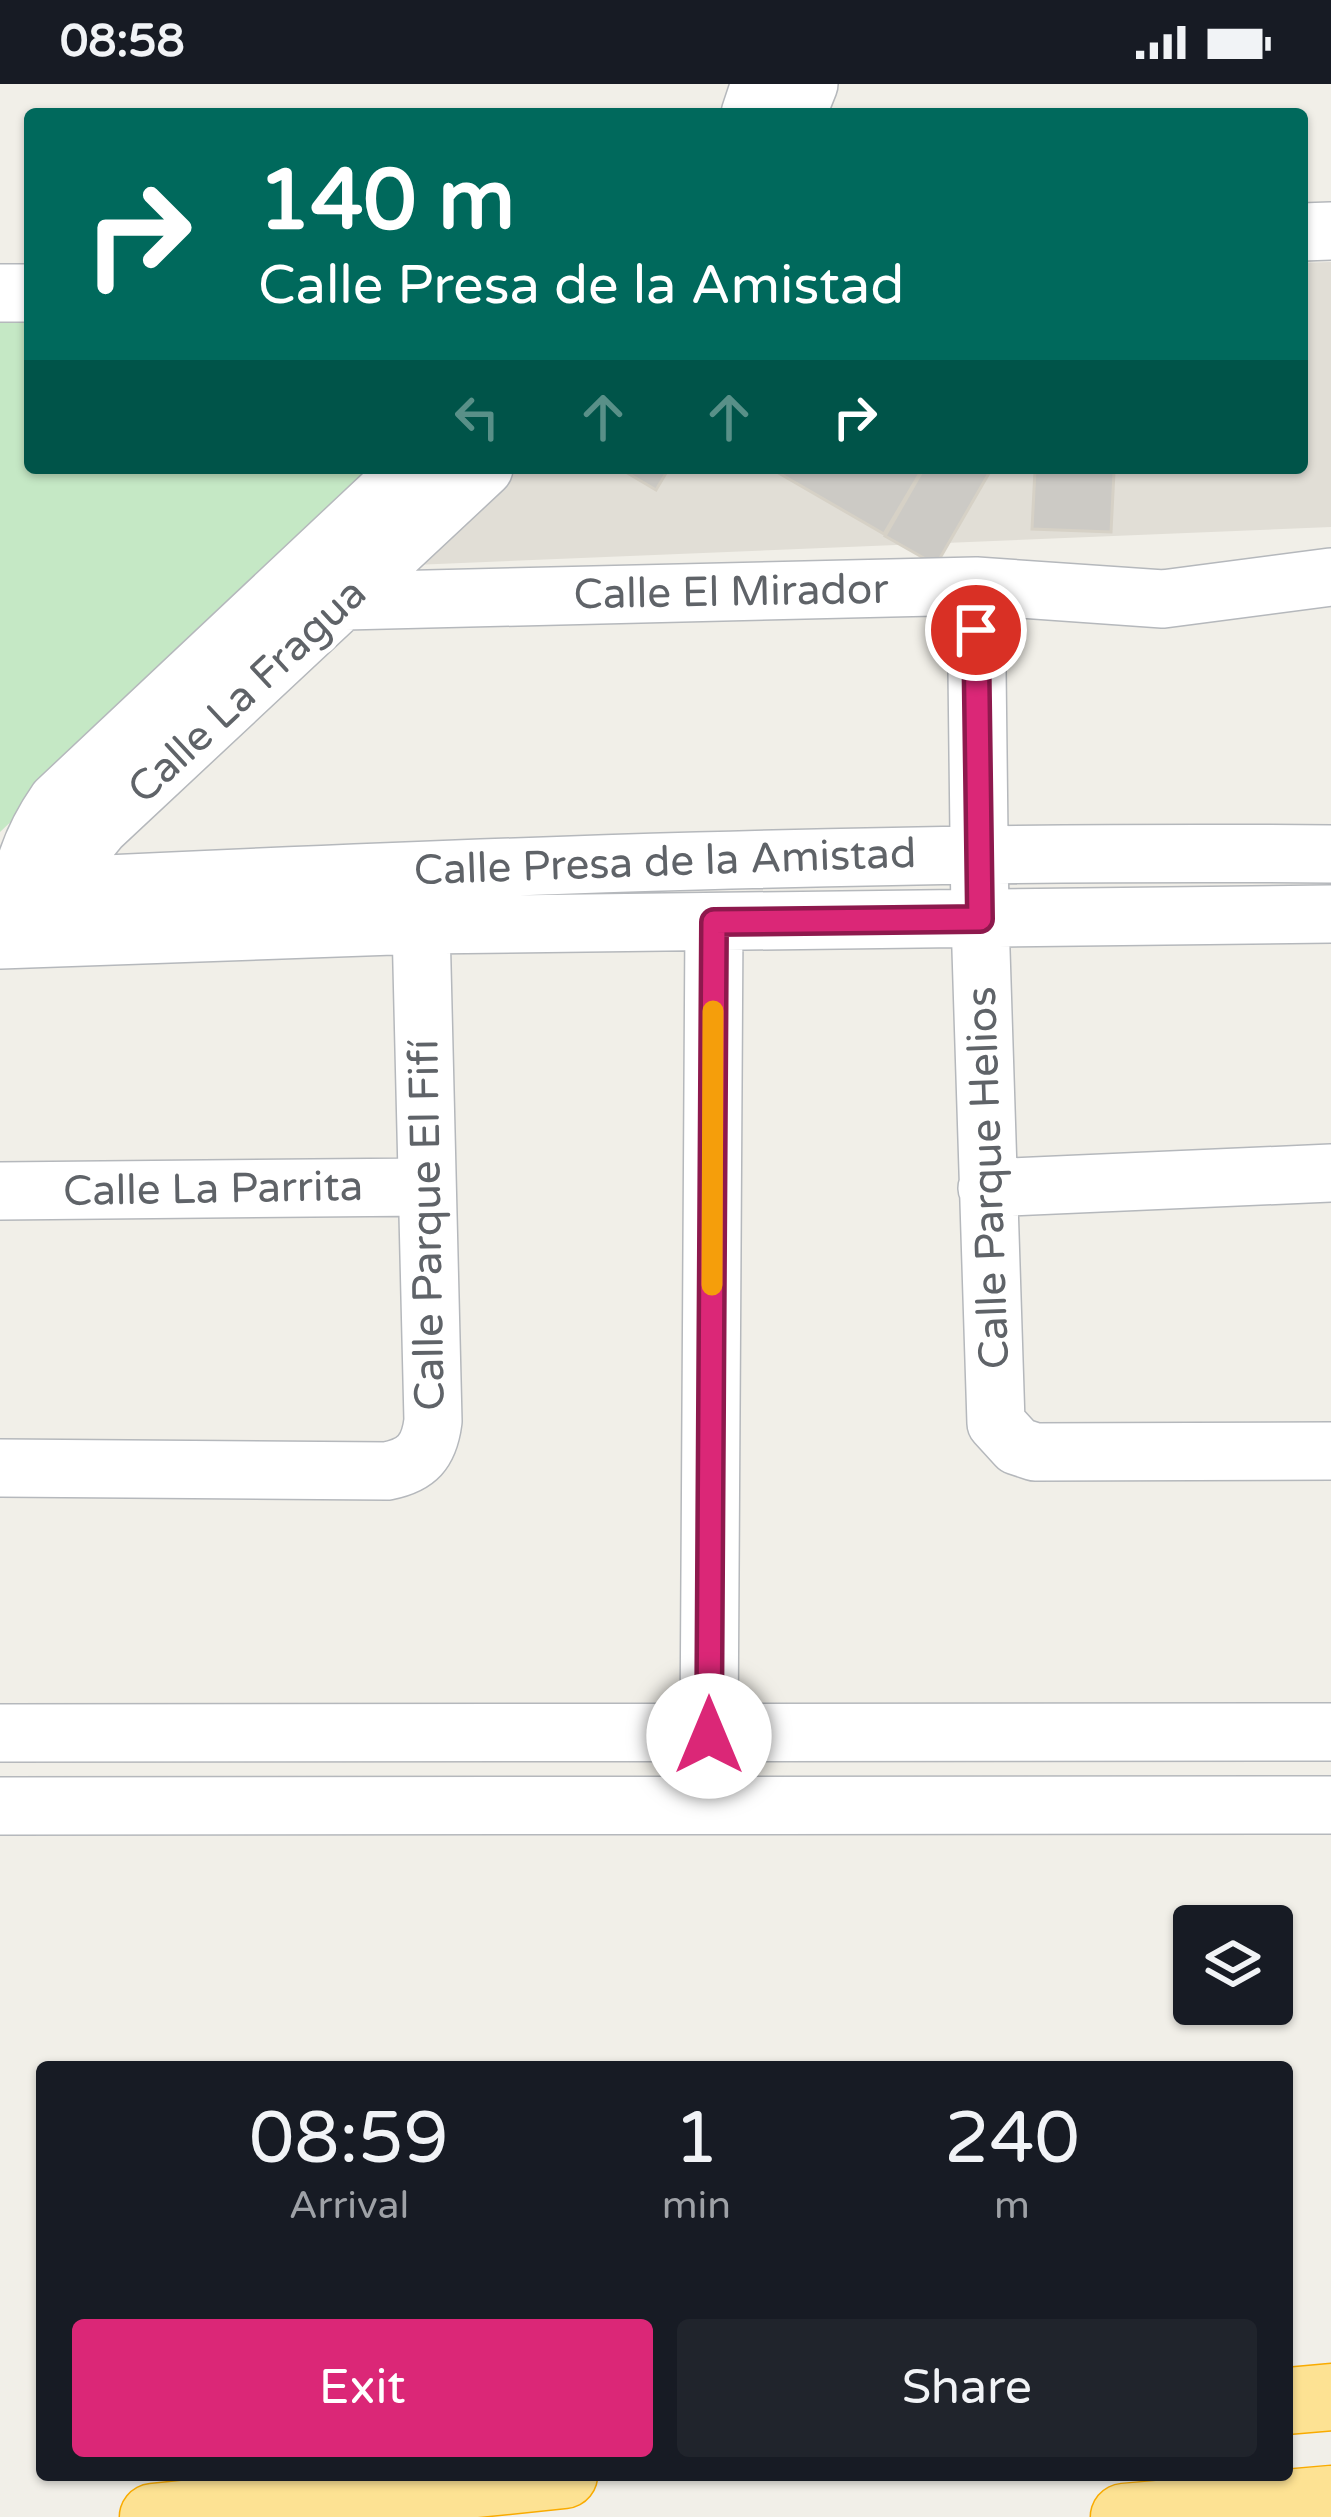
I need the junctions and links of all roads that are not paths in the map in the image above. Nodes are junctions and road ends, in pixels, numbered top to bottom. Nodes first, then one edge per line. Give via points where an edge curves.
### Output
1 (405, 474) edge
2 (478, 474) edge
3 (1331, 577) edge
4 (976, 586) junction
5 (345, 601) junction
6 (980, 852) junction
7 (1331, 854) edge
8 (24, 912) edge
9 (1331, 914) edge
10 (980, 919) junction
11 (714, 922) junction
12 (421, 925) junction
13 (1331, 1173) edge
14 (427, 1186) junction
15 (987, 1188) junction
16 (0, 1191) edge
17 (1331, 1451) edge
18 (0, 1468) edge
19 (1331, 1732) edge
20 (0, 1733) edge
21 (709, 1736) junction
22 (1331, 1805) edge
23 (0, 1806) edge
24 (1331, 2397) edge
25 (1293, 2400) edge
26 (506, 2481) edge
27 (1331, 2499) edge
28 (153, 2517) edge
29 (1124, 2517) edge

1 - 8 street, Calle La Fragua via 72,784 41,824
2 - 5 street, Calle La Fragua
3 - 4 street, Calle El Mirador via 1163,599
4 - 5 street, Calle El Mirador
4 - 6 street, Calle Parque Helios
5 - 8 street, Calle La Fragua via 100,826
6 - 7 street, Calle Presa de la Amistad
6 - 8 street, Calle Presa de la Amistad via 448,868
6 - 10 street, Calle Parque Helios
8 - 12 street, Calle Presa de la Amistad
9 - 10 street, Calle Presa de la Amistad
10 - 11 street, Calle Presa de la Amistad
10 - 15 street, Calle Parque Helios
11 - 12 street, Calle Presa de la Amistad
11 - 21 street
12 - 14 street, Calle Parque El Fifí
13 - 15 street
14 - 16 street, Calle La Parrita
14 - 18 street, Calle Parque El Fifí via 433,1421 424,1454 409,1466
15 - 17 street, Calle Parque Helios via 996,1424 1017,1446 1035,1453
19 - 21 street
20 - 21 street
22 - 23 street
24 - 25 highway
26 - 28 highway
27 - 29 highway

